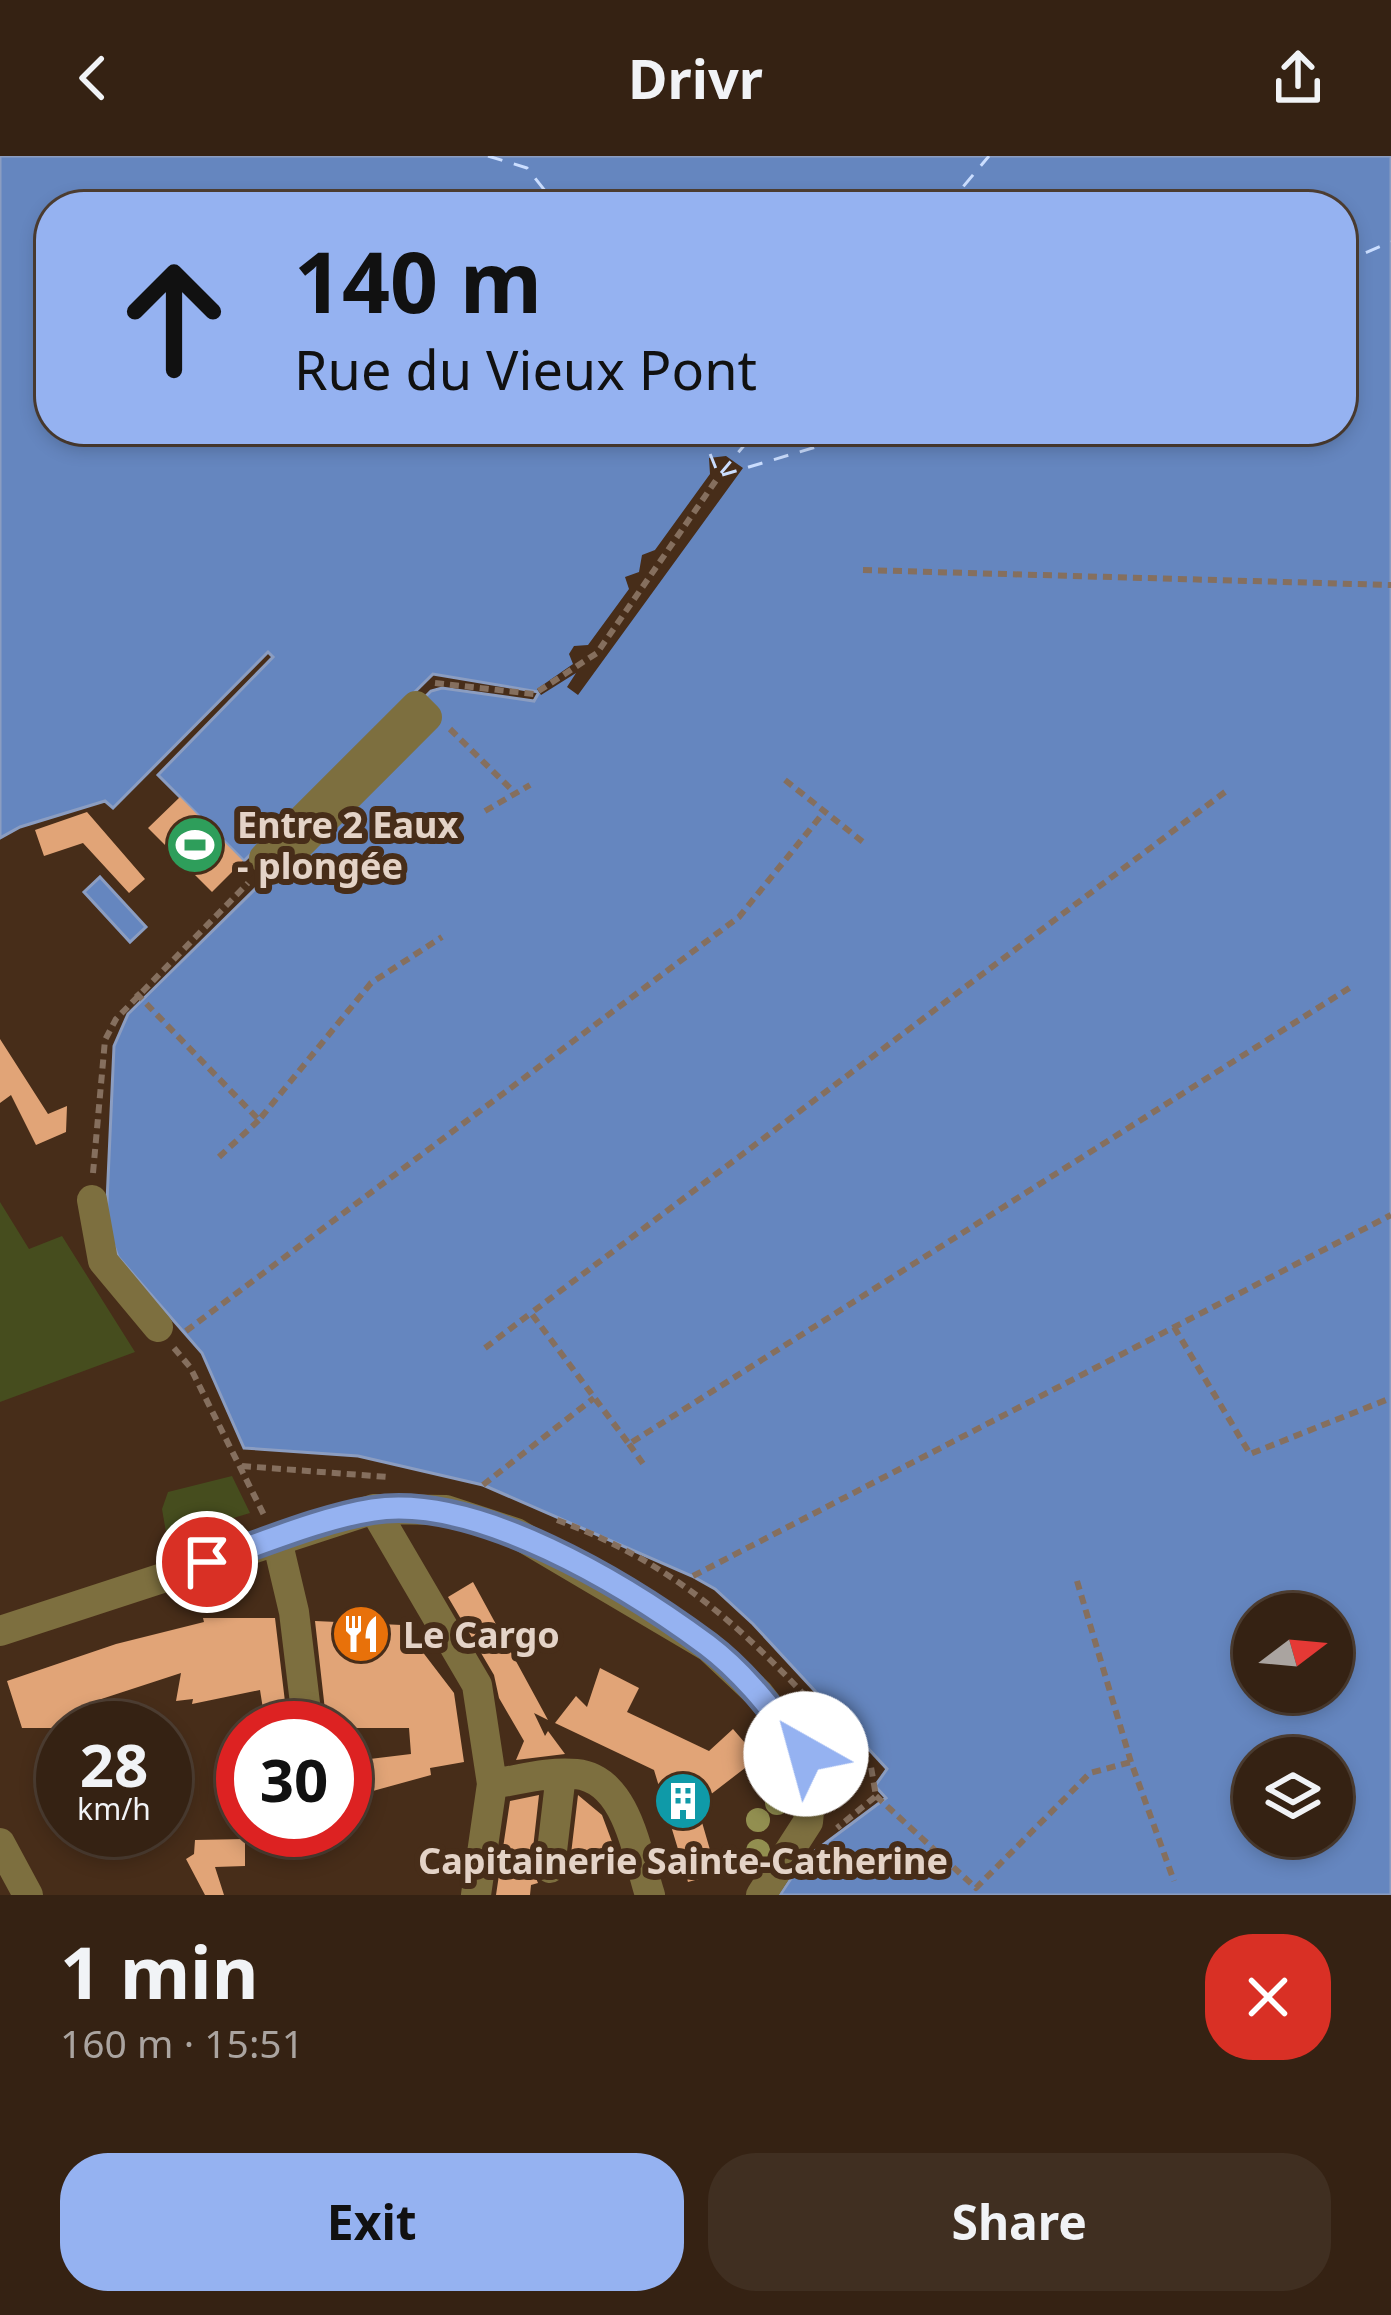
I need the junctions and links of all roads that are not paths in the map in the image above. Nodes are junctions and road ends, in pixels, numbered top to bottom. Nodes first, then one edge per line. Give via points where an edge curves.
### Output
1 (303, 819) joint
2 (92, 1200) road end
3 (171, 1330) road end
4 (374, 1510) junction
5 (277, 1540) junction
6 (0, 1631) edge
7 (305, 1701) edge
8 (561, 1774) junction
9 (493, 1784) junction
10 (0, 1843) edge
11 (550, 1868) dead end
12 (28, 1895) edge
13 (476, 1895) edge
14 (650, 1895) edge
15 (761, 1895) edge

1 - 1 street via 416,706 427,717 275,869 264,858
2 - 3 street via 103,1261
4 - 5 street
4 - 9 street via 477,1685
4 - 15 street via 446,1510 516,1534 709,1646 759,1694 813,1769 808,1822
5 - 6 street
5 - 7 street
8 - 9 street
8 - 11 street
8 - 14 street via 592,1779 621,1806
9 - 13 street
10 - 12 street

